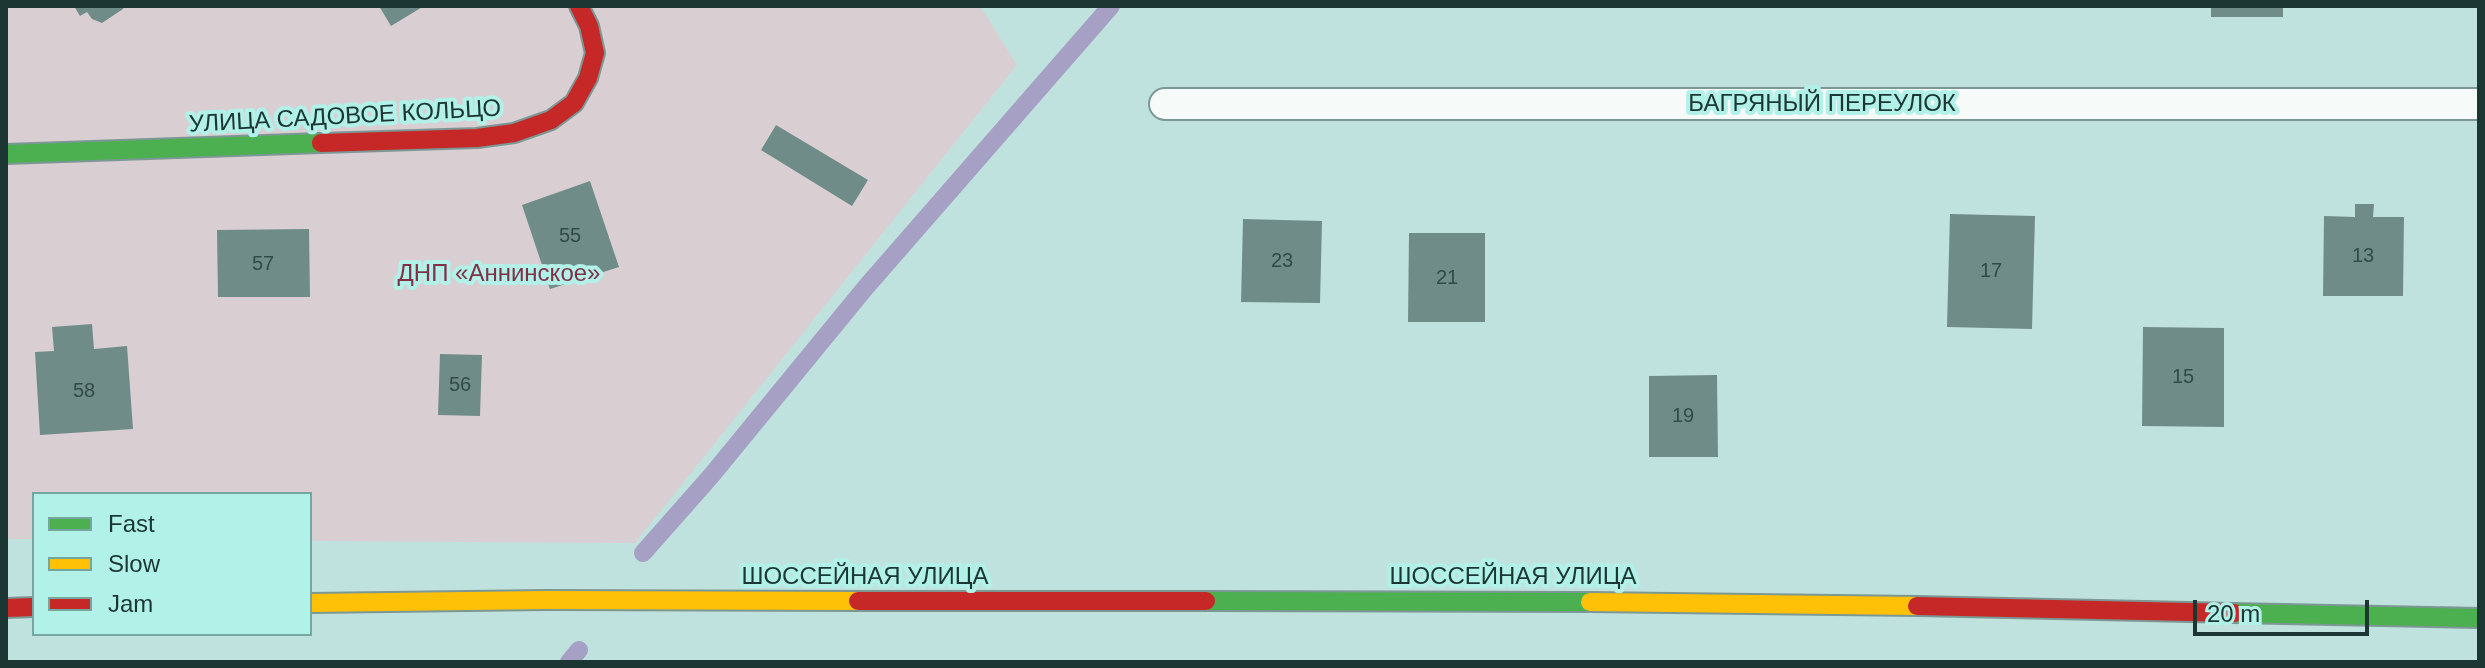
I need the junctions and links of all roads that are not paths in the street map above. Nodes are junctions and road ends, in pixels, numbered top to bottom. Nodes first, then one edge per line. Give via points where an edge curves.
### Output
1 (579, 6) edge
2 (1165, 104) dead end
3 (2479, 104) edge
4 (6, 154) edge
5 (312, 603) edge
6 (32, 607) edge
7 (6, 608) edge
8 (2479, 618) edge

1 - 4 main road, УЛИЦА САДОВОЕ КОЛЬЦО via 595,53 588,78 574,103 551,120 514,133
2 - 3 lane, БАГРЯНЫЙ ПЕРЕУЛОК
5 - 8 main road, ШОССЕЙНАЯ УЛИЦА via 1724,602
6 - 7 main road

